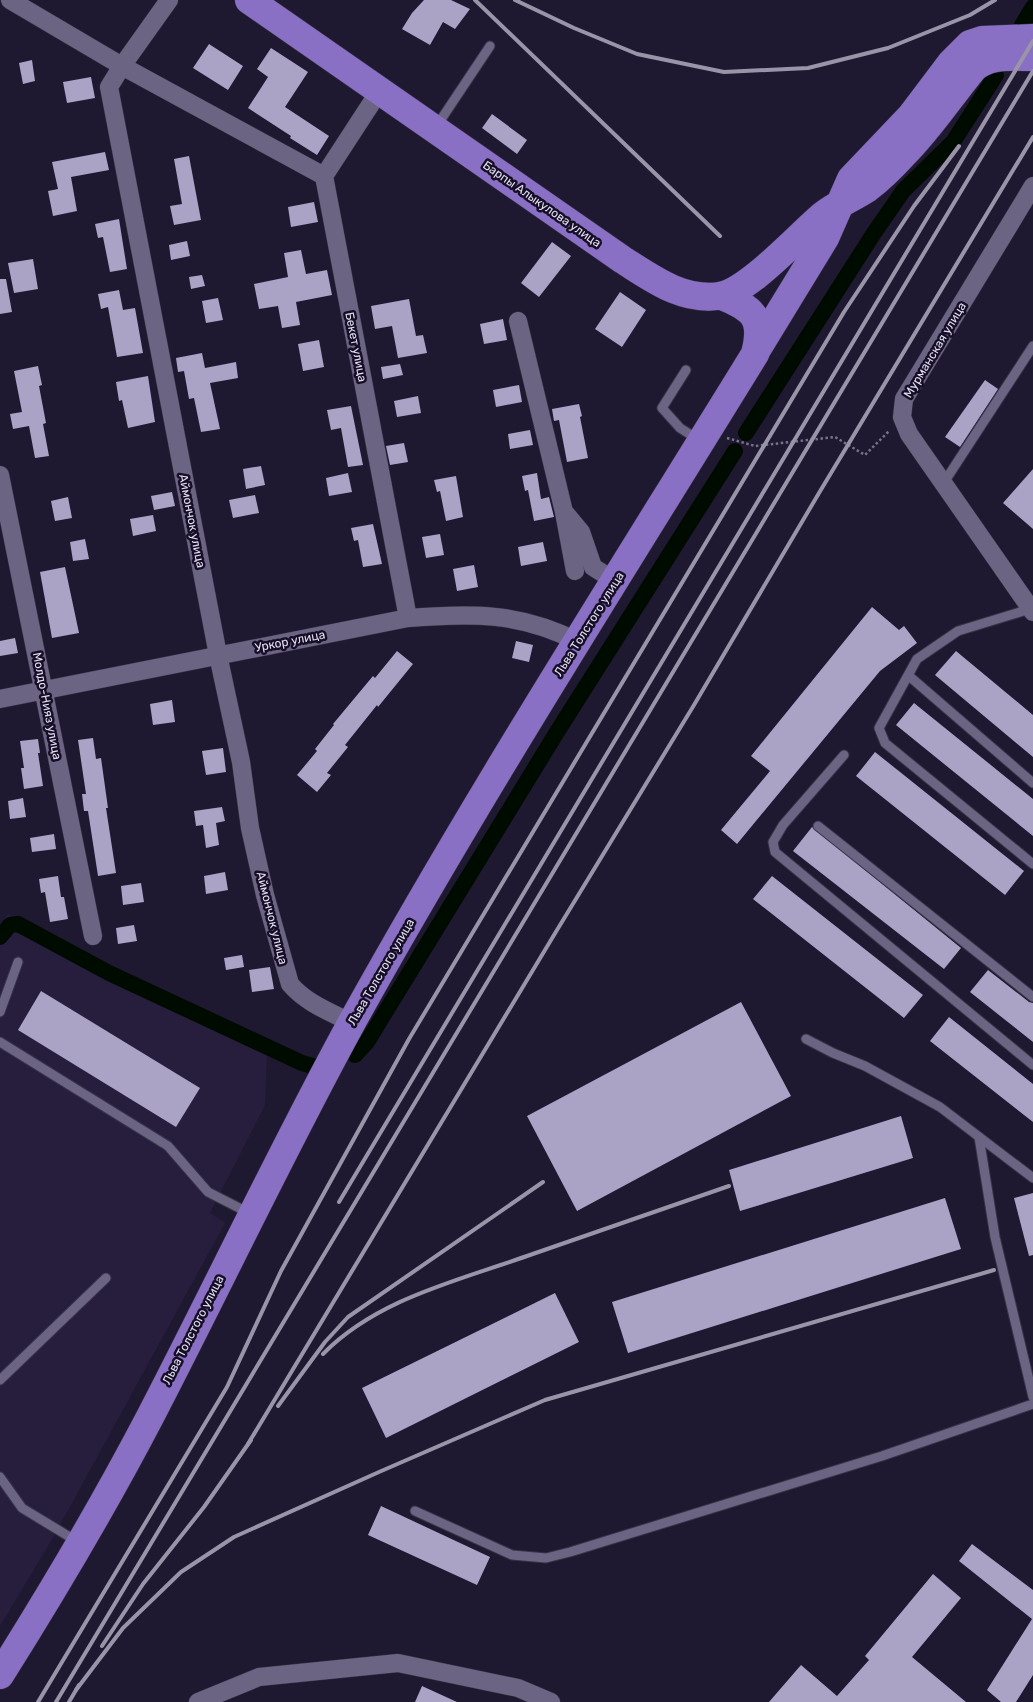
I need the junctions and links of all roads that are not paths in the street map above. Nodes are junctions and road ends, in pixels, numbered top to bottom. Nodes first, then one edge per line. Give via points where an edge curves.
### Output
1 (10, 0) edge
2 (169, 0) edge
3 (249, 0) edge
4 (1033, 38) edge
5 (490, 46) dead end
6 (1033, 57) edge
7 (122, 66) junction
8 (380, 90) junction
9 (434, 129) junction
10 (324, 176) junction
11 (1033, 186) edge
12 (839, 204) junction
13 (722, 296) junction
14 (518, 321) dead end
15 (1033, 346) edge
16 (755, 354) junction
17 (686, 370) dead end
18 (701, 442) junction
19 (0, 475) edge
20 (943, 484) junction
21 (564, 512) junction
22 (575, 571) dead end
23 (615, 581) junction
24 (1032, 611) edge
25 (408, 618) junction
26 (578, 642) junction
27 (218, 655) junction
28 (908, 676) junction
29 (43, 690) junction
30 (0, 698) edge
31 (844, 755) dead end
32 (1033, 782) edge
33 (818, 826) dead end
34 (1033, 864) edge
35 (93, 936) dead end
36 (18, 962) dead end
37 (1033, 996) edge
38 (0, 1012) edge
39 (352, 1023) junction
40 (806, 1039) dead end
41 (0, 1042) edge
42 (1033, 1065) edge
43 (979, 1137) junction
44 (1033, 1178) edge
45 (252, 1214) junction
46 (106, 1278) dead end
47 (0, 1380) edge
48 (1033, 1397) edge
49 (1033, 1404) edge
50 (0, 1477) edge
51 (415, 1511) dead end
52 (80, 1543) junction
53 (0, 1675) edge
54 (198, 1702) edge
55 (551, 1702) edge

1 - 7 street
2 - 7 street, Аймончок улица
3 - 8 main road, Барпы Алыкулова улица
4 - 12 main road via 982,40 970,44 911,116 851,179
5 - 9 lane
6 - 12 main road, Барпы Алыкулова улица via 980,62 906,152 868,188
7 - 10 street
7 - 27 street, Аймончок улица via 110,87
8 - 9 main road, Барпы Алыкулова улица
8 - 10 street
9 - 13 main road, Барпы Алыкулова улица via 664,285 689,296
10 - 25 street, Бекет улица
11 - 20 street, Мурманская улица via 904,399 902,417 908,434
12 - 13 main road, Барпы Алыкулова улица via 759,273 734,292
12 - 16 main road via 826,238
13 - 16 main road, Льва Толстого улица via 743,304 752,314 759,337
14 - 21 street
15 - 20 lane
16 - 18 main road, Льва Толстого улица
17 - 18 lane via 662,408 680,428
18 - 23 main road, Льва Толстого улица
19 - 29 street, Молдо-Нияз улица
20 - 24 street
21 - 22 street
21 - 23 street via 581,532 593,567
23 - 26 main road, Льва Толстого улица
24 - 28 lane via 958,631 917,659
25 - 26 street, Уркор улица via 486,615 556,630
25 - 27 street, Уркор улица
26 - 39 main road, Льва Толстого улица via 460,834
27 - 29 street, Уркор улица
27 - 39 street, Аймончок улица via 241,762 250,828 286,974 298,994
28 - 32 lane
28 - 34 lane via 878,728 885,743
29 - 30 street, Уркор улица
29 - 35 street, Молдо-Нияз улица
31 - 42 lane via 783,825 773,842 775,852
33 - 37 lane
36 - 38 lane
39 - 45 main road, Льва Толстого улица
40 - 43 lane via 940,1106
41 - 45 lane via 168,1146 208,1192
43 - 44 lane
43 - 48 lane via 995,1237
45 - 52 main road, Льва Толстого улица via 149,1419
46 - 47 lane
49 - 51 lane via 882,1456 546,1558 512,1555
50 - 52 lane via 22,1508
52 - 53 main road, Льва Толстого улица
54 - 55 street via 259,1678 398,1663 518,1688

